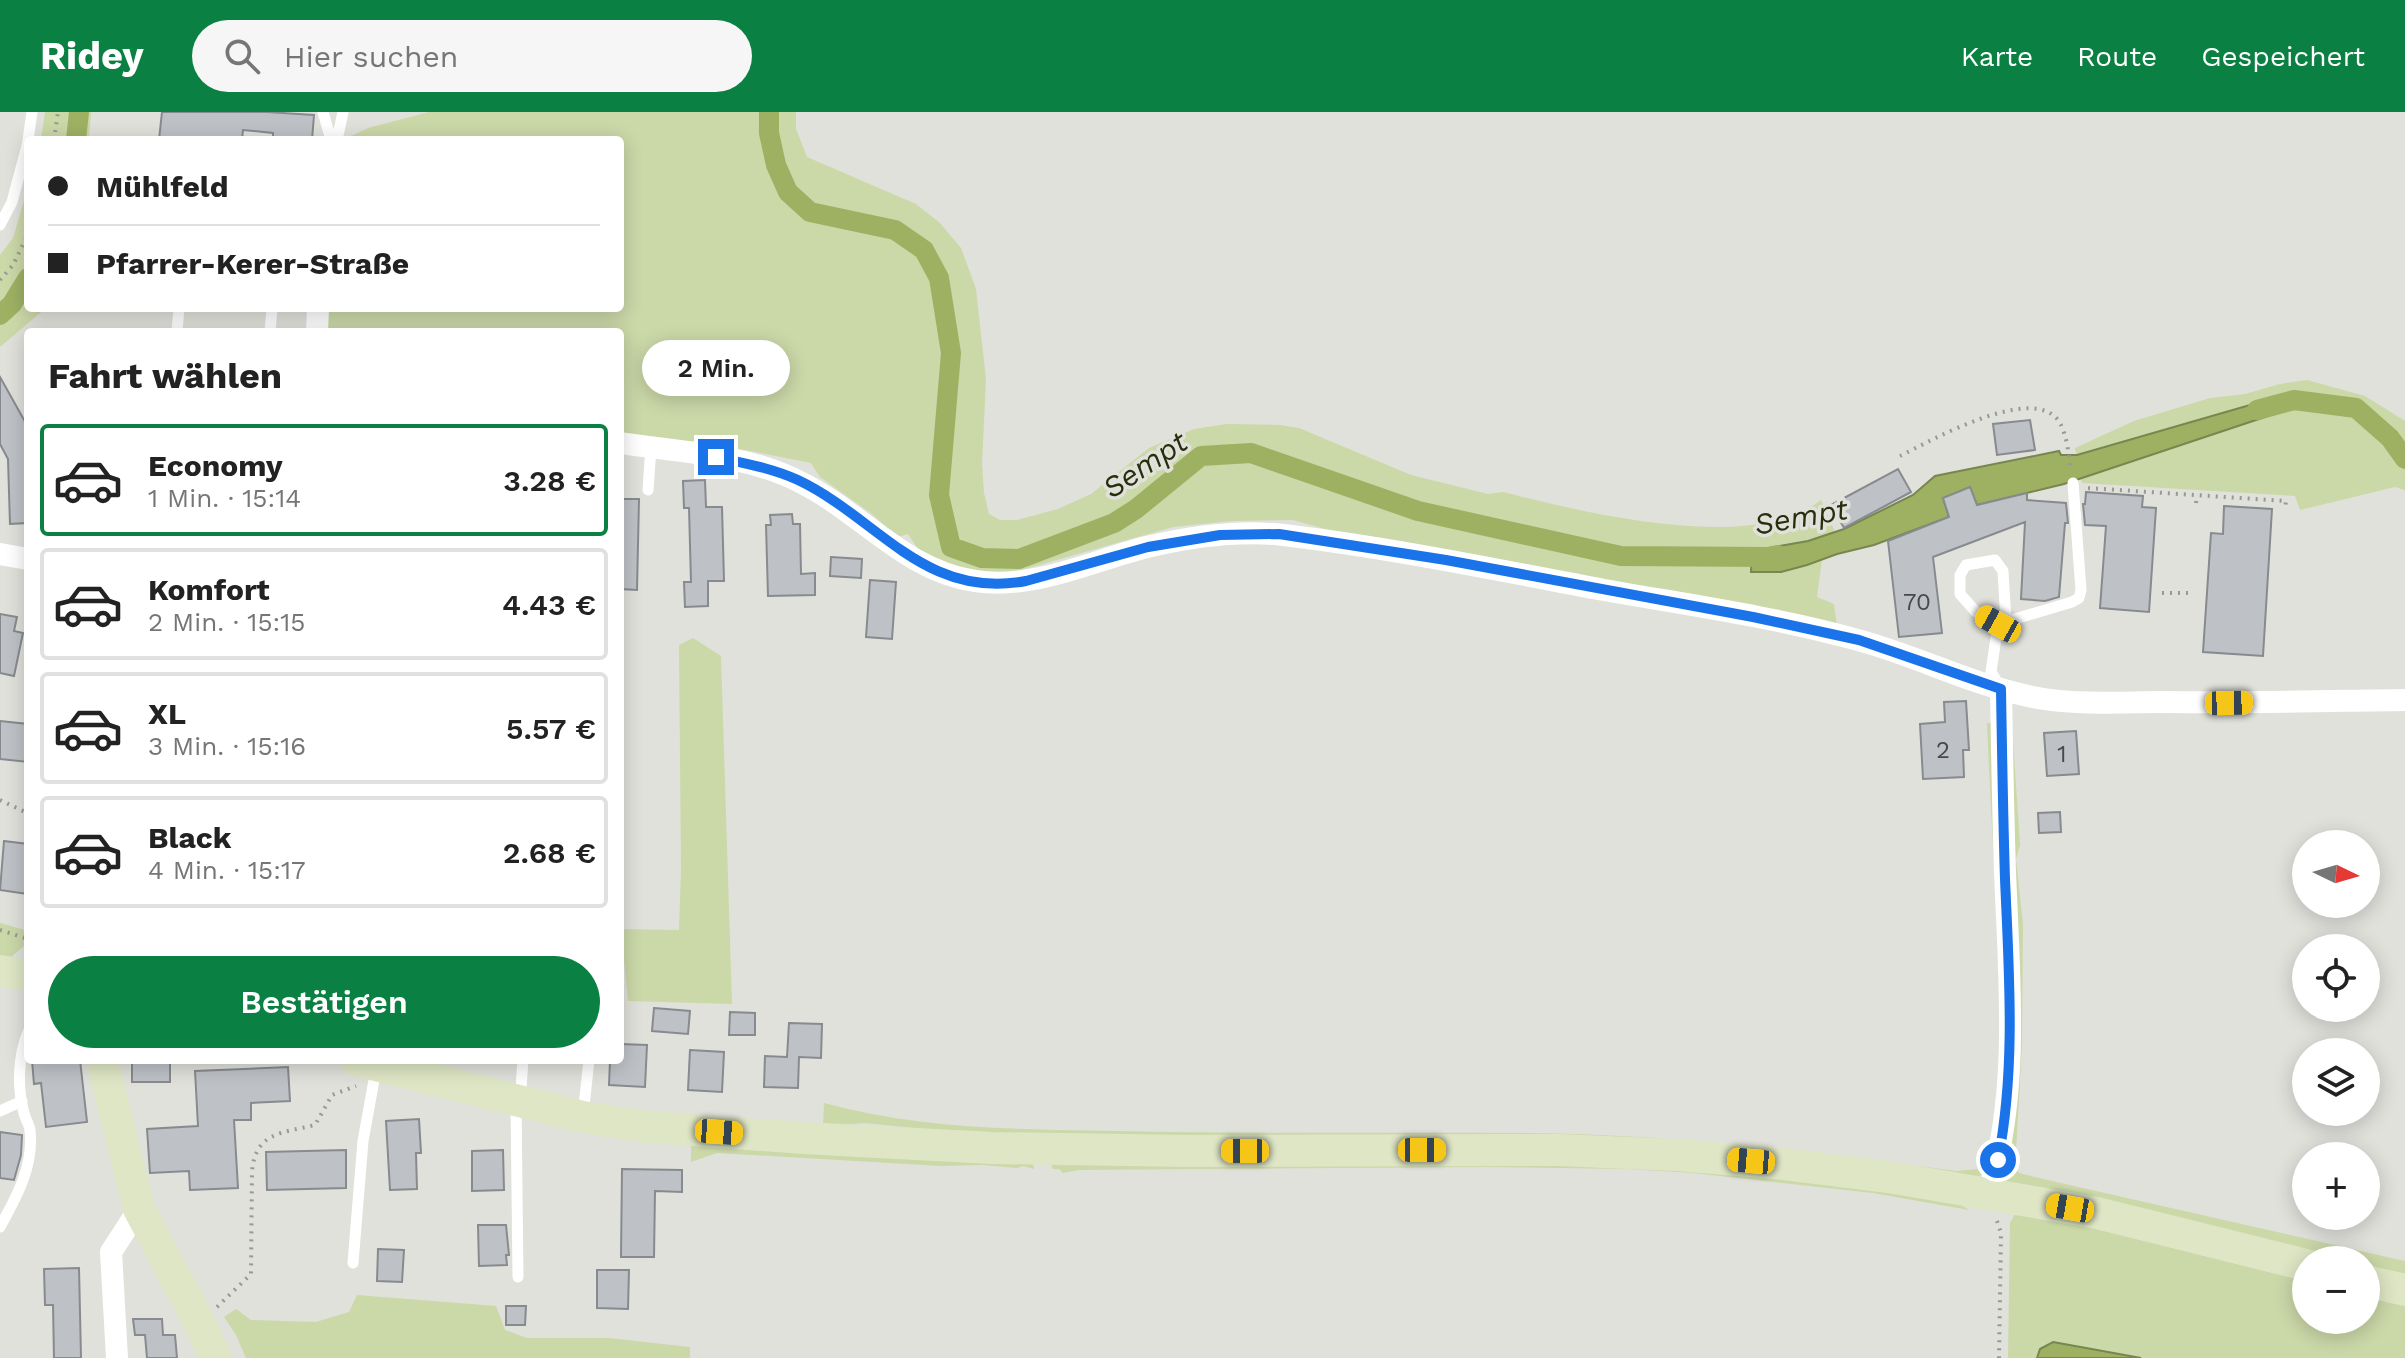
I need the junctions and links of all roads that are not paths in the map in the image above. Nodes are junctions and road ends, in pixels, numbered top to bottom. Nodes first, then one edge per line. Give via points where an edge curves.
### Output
1 (32, 112) edge
2 (323, 112) edge
3 (343, 112) edge
4 (29, 136) edge
5 (330, 136) edge
6 (338, 136) edge
7 (24, 156) edge
8 (0, 225) edge
9 (624, 444) edge
10 (651, 447) junction
11 (2073, 485) road end
12 (648, 490) dead end
13 (0, 554) edge
14 (24, 558) edge
15 (2002, 623) junction
16 (2001, 689) junction
17 (2405, 700) edge
18 (0, 971) edge
19 (24, 974) edge
20 (24, 1049) edge
21 (103, 1064) edge
22 (523, 1064) edge
23 (589, 1064) edge
24 (368, 1068) edge
25 (22, 1101) junction
26 (516, 1102) junction
27 (0, 1111) edge
28 (583, 1117) junction
29 (1989, 1192) junction
30 (139, 1209) junction
31 (0, 1227) edge
32 (2292, 1262) edge
33 (353, 1263) dead end
34 (518, 1277) dead end
35 (2380, 1284) edge
36 (2405, 1290) edge
37 (117, 1358) edge
38 (216, 1358) edge

1 - 4 lane
2 - 5 lane
3 - 6 lane
7 - 8 lane
9 - 10 street
10 - 12 lane
10 - 16 street via 716,457 798,480 935,572 974,581 1007,584 1148,547 1220,535 1279,534 1753,617 1859,640
11 - 15 lane via 2079,598
13 - 14 street
15 - 15 lane via 2003,571 1995,560 1966,565 1960,594 1976,612
15 - 16 lane via 1991,672
16 - 17 street via 2093,702
16 - 29 street via 2009,1058 2003,1134
18 - 19 main road
20 - 25 lane
21 - 30 main road
22 - 26 lane
23 - 28 lane
24 - 26 main road
24 - 33 lane
25 - 27 lane
25 - 31 lane via 30,1131 23,1185
26 - 28 main road
26 - 34 lane
28 - 29 main road via 637,1126 992,1148 1494,1149 1677,1155
29 - 32 main road
30 - 37 street via 111,1252
30 - 38 main road
35 - 36 main road

